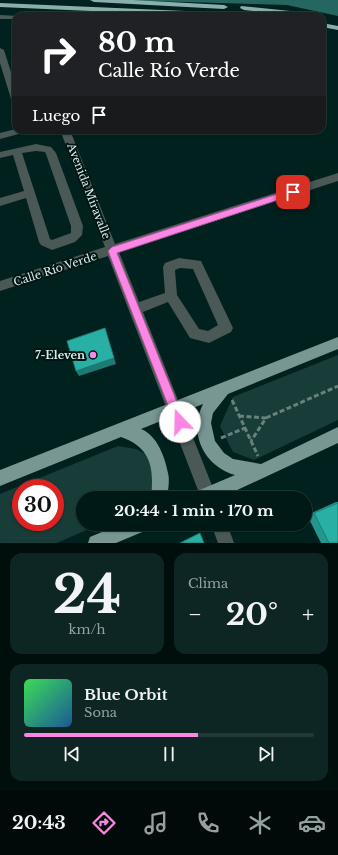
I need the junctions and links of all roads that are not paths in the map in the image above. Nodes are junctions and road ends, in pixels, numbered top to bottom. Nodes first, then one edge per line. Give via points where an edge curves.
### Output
1 (94, 0) edge
2 (0, 5) edge
3 (162, 12) edge
4 (290, 12) edge
5 (0, 17) edge
6 (12, 17) edge
7 (326, 18) edge
8 (338, 20) edge
9 (326, 26) edge
10 (338, 28) edge
11 (0, 50) edge
12 (12, 89) edge
13 (12, 133) edge
14 (67, 134) edge
15 (0, 136) edge
16 (17, 151) junction
17 (0, 156) edge
18 (338, 177) edge
19 (30, 193) junction
20 (0, 202) edge
21 (112, 251) junction
22 (0, 286) edge
23 (171, 296) junction
24 (135, 309) junction
25 (338, 343) edge
26 (228, 393) junction
27 (174, 408) junction
28 (120, 429) junction
29 (338, 435) edge
30 (261, 466) junction
31 (0, 478) edge
32 (160, 491) edge
33 (204, 491) edge
34 (217, 491) edge
35 (124, 531) edge
36 (222, 531) edge
37 (96, 543) edge
38 (226, 543) edge

1 - 4 highway
2 - 3 highway
5 - 6 street
7 - 8 highway
9 - 10 highway
11 - 12 street
13 - 15 street
14 - 21 street, Avenida Miravalle
16 - 17 street
16 - 19 street
16 - 19 street via 43,147 51,153 77,226 76,236 55,245 47,244
18 - 21 street, Calle Río Verde
19 - 20 street
21 - 22 street, Calle Río Verde
21 - 24 street, Avenida Miravalle
23 - 23 street via 195,334 209,337 226,328 197,264 179,263 169,267
23 - 24 street
24 - 27 street, Avenida Miravalle
25 - 26 main road
26 - 27 main road
26 - 30 main road via 209,408 204,417 209,447 215,456 237,469
27 - 28 main road
27 - 33 street, Avenida Miravalle
28 - 31 main road
28 - 32 main road via 140,436 154,452 161,474
29 - 30 main road
30 - 34 main road
35 - 37 main road
36 - 38 street

